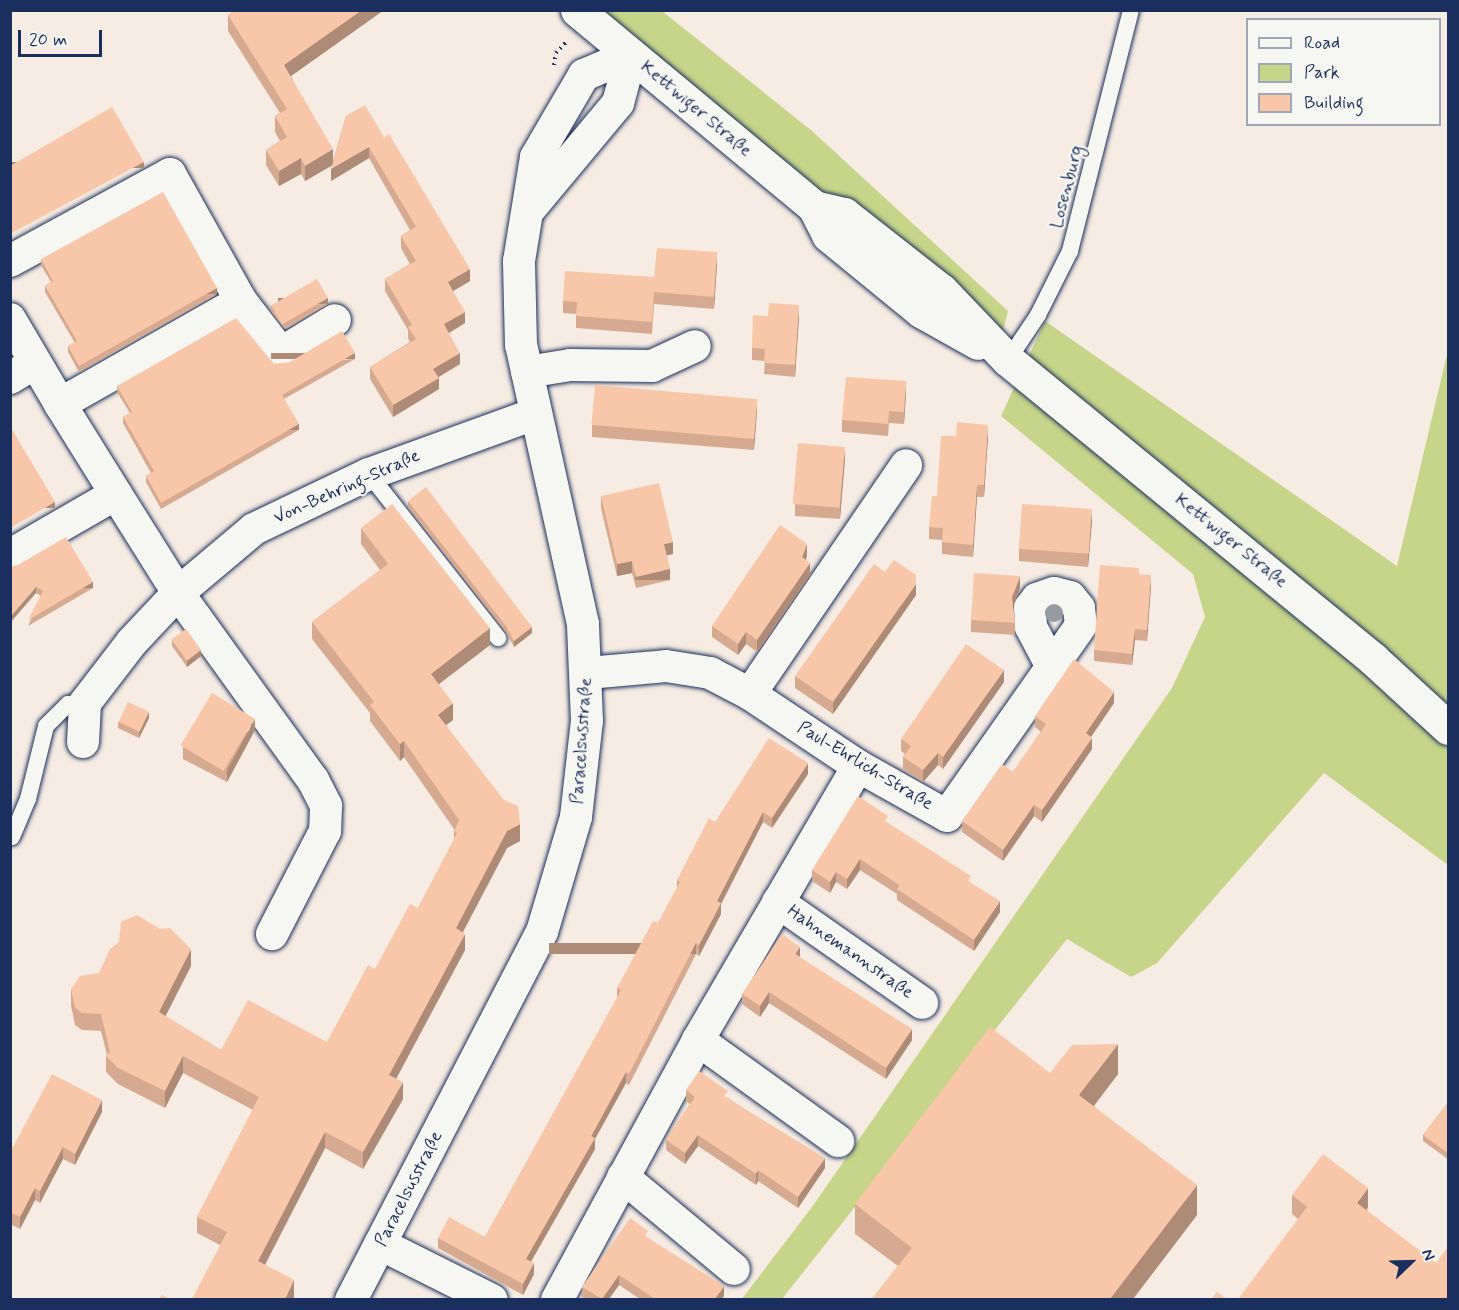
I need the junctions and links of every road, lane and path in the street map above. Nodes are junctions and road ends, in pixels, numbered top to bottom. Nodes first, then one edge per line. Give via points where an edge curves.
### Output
1 (577, 10) edge
2 (1131, 10) edge
3 (631, 55) junction
4 (528, 212) junction
5 (10, 261) edge
6 (241, 301) junction
7 (10, 319) edge
8 (335, 320) dead end
9 (695, 346) dead end
10 (1008, 360) junction
11 (23, 370) edge
12 (527, 372) junction
13 (60, 404) junction
14 (535, 414) junction
15 (906, 465) dead end
16 (369, 474) junction
17 (116, 494) junction
18 (10, 555) edge
19 (178, 593) junction
20 (498, 638) dead end
21 (1051, 665) dead end
22 (588, 673) junction
23 (750, 694) junction
24 (85, 703) junction
25 (1449, 728) edge
26 (84, 742) dead end
27 (858, 766) junction
28 (12, 837) dead end
29 (778, 902) junction
30 (272, 934) dead end
31 (922, 1003) dead end
32 (698, 1040) junction
33 (838, 1141) dead end
34 (623, 1177) junction
35 (380, 1244) junction
36 (734, 1269) dead end
37 (351, 1299) edge
38 (492, 1299) edge
39 (557, 1299) edge

1 - 3 main road, Kettwiger Straße
2 - 10 lane, Losenburg via 1070,251 1038,315
3 - 4 street, Paracelsusstraße via 618,104
3 - 4 street, Paracelsusstraße via 584,75 536,158
3 - 10 main road, Kettwiger Straße via 814,207 828,235 921,310
4 - 12 street, Paracelsusstraße via 519,261 518,321
5 - 6 street via 170,174
6 - 8 street via 281,353
6 - 13 street
7 - 11 street
9 - 12 street via 652,366 570,365
10 - 25 main road, Kettwiger Straße via 1309,605
11 - 13 street
12 - 14 street, Paracelsusstraße
13 - 17 street
14 - 16 street, Von-Behring-Straße
14 - 22 street, Paracelsusstraße via 574,570
15 - 23 street
16 - 19 street, Von-Behring-Straße via 254,529
16 - 20 lane
17 - 18 street
17 - 19 street
19 - 24 street, Von-Behring-Straße via 132,642
19 - 30 street via 313,780 326,806 325,831
21 - 27 street, Paul-Ehrlich-Straße via 947,816
22 - 23 street, Paul-Ehrlich-Straße via 666,666 710,673
22 - 35 street, Paracelsusstraße via 576,817 542,932
23 - 27 street, Paul-Ehrlich-Straße
24 - 26 street
24 - 28 lane via 68,704 46,726 28,799
27 - 29 street, Hahnemannstraße
29 - 31 street, Hahnemannstraße
29 - 32 street, Hahnemannstraße
32 - 33 street
32 - 34 street, Hahnemannstraße
34 - 36 street
34 - 39 street, Hahnemannstraße
35 - 37 street, Paracelsusstraße
35 - 38 street

